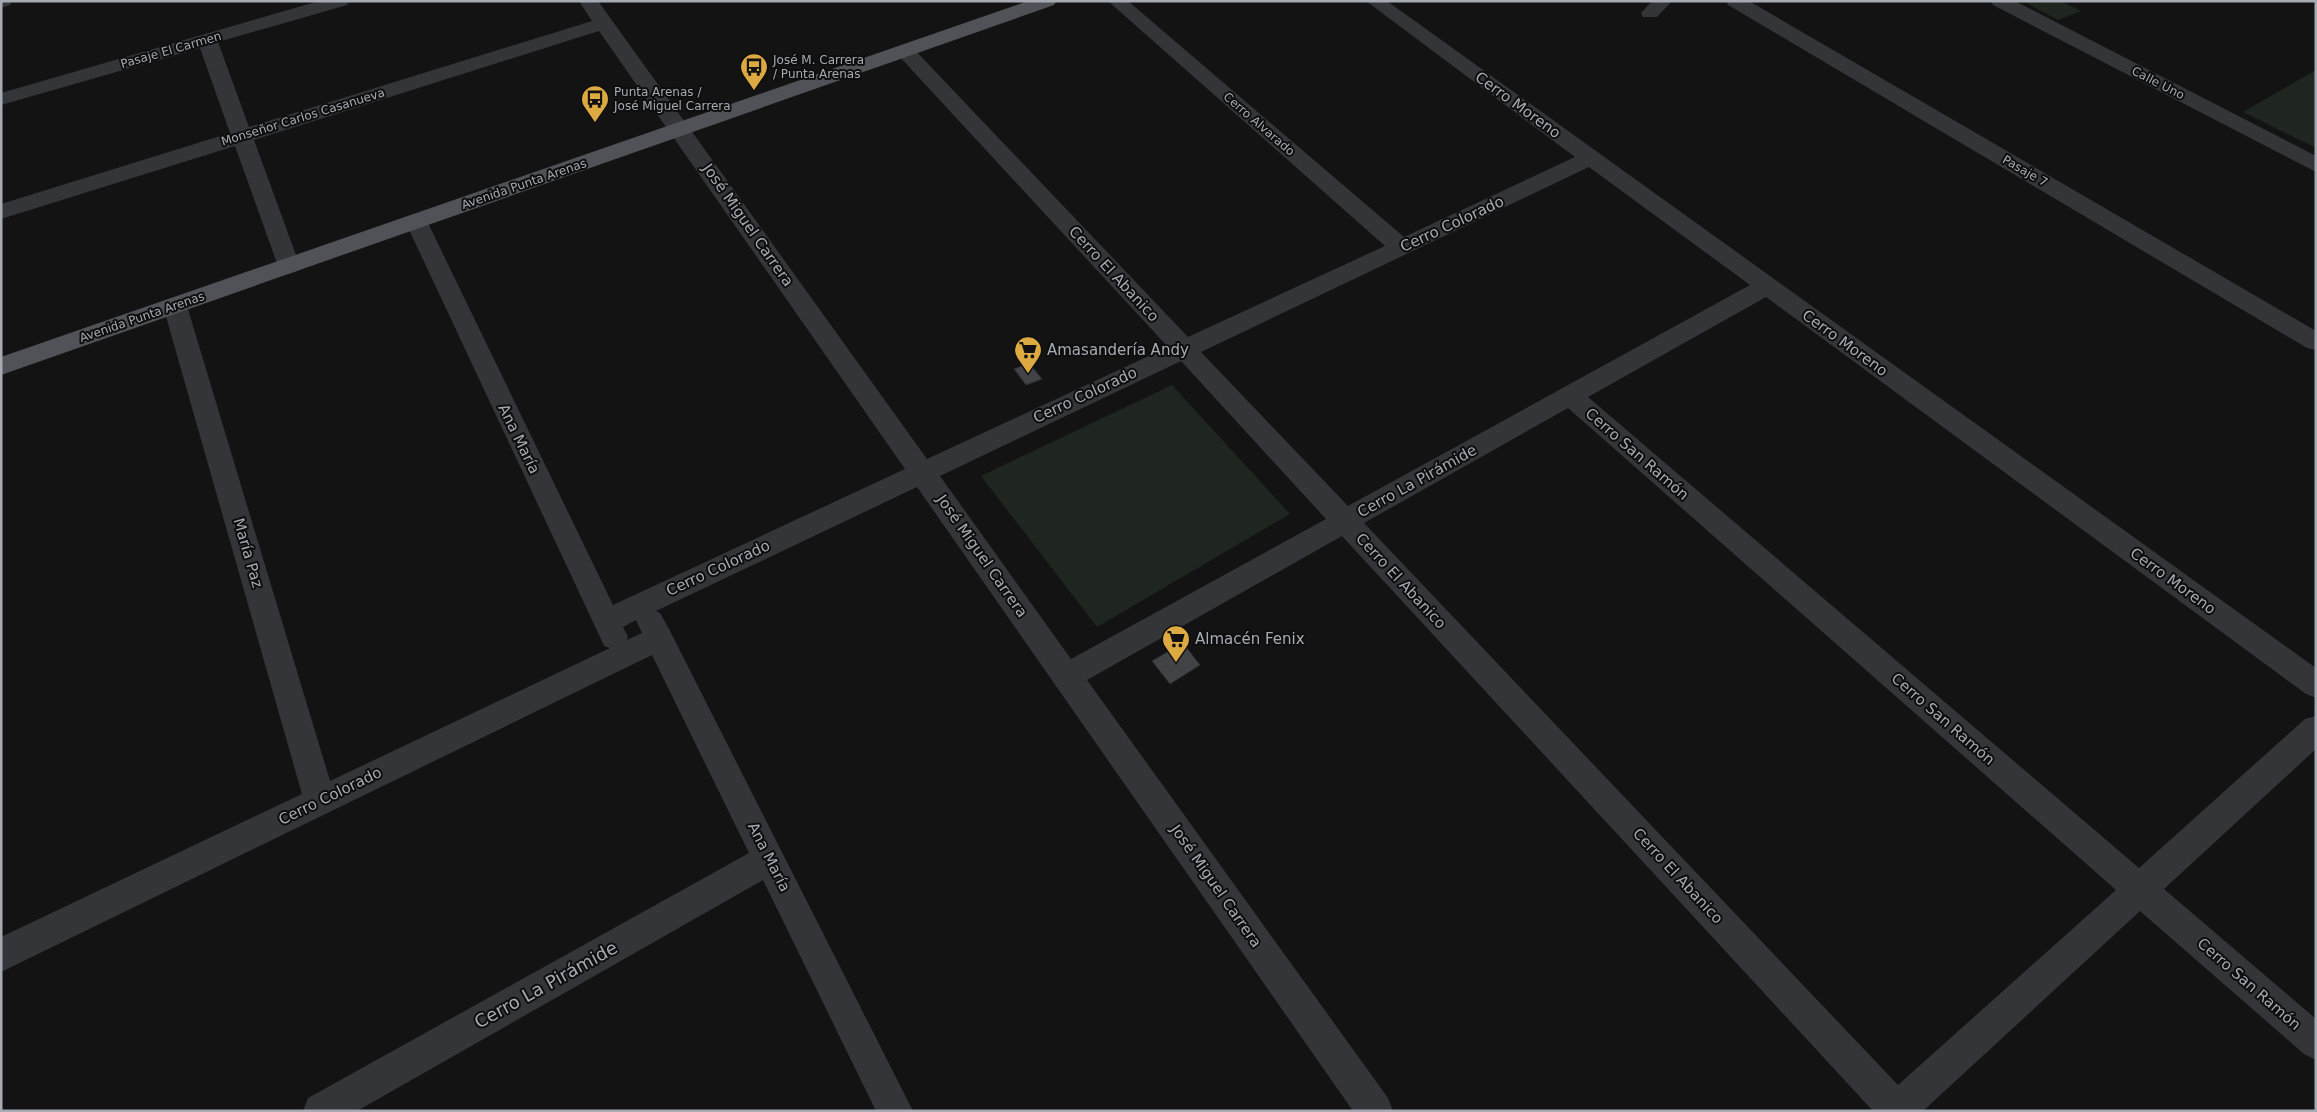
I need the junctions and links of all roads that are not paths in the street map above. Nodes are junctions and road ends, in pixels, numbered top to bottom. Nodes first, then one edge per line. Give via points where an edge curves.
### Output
1 (340, 1) edge
2 (588, 1) edge
3 (1047, 1) edge
4 (1117, 1) edge
5 (1374, 1) edge
6 (1735, 1) edge
7 (2000, 1) edge
8 (604, 23) junction
9 (207, 40) junction
10 (905, 51) junction
11 (1, 99) edge
12 (680, 130) junction
13 (242, 136) junction
14 (1591, 158) junction
15 (2316, 165) edge
16 (1, 212) edge
17 (416, 222) junction
18 (1401, 247) junction
19 (288, 266) junction
20 (1767, 286) junction
21 (175, 306) junction
22 (2316, 342) edge
23 (1184, 349) junction
24 (1, 366) edge
25 (1570, 396) junction
26 (922, 471) junction
27 (1345, 521) junction
28 (641, 604) junction
29 (606, 621) junction
30 (659, 638) junction
31 (623, 656) junction
32 (1066, 676) junction
33 (2316, 685) edge
34 (2316, 729) edge
35 (320, 801) junction
36 (770, 859) junction
37 (2140, 890) junction
38 (1, 955) edge
39 (2316, 1042) edge
40 (1897, 1110) edge
41 (321, 1111) edge
42 (895, 1111) edge
43 (1375, 1111) edge

1 - 9 street, Pasaje El Carmen
2 - 8 street, José Miguel Carrera
3 - 10 main road, Avenida Punta Arenas
4 - 18 street, Cerro Alvarado
5 - 14 street, Cerro Moreno
6 - 22 street, Pasaje 7
7 - 15 street, Calle Uno
8 - 12 street, José Miguel Carrera
8 - 13 street, Monseñor Carlos Casanueva
9 - 11 street, Pasaje El Carmen
9 - 13 street
10 - 12 main road, Avenida Punta Arenas
10 - 23 street, Cerro El Abanico
12 - 17 main road, Avenida Punta Arenas
12 - 26 street, José Miguel Carrera
13 - 16 street, Monseñor Carlos Casanueva
13 - 19 street
14 - 18 street, Cerro Colorado
14 - 20 street, Cerro Moreno
17 - 19 main road, Avenida Punta Arenas
17 - 29 street, Ana María
18 - 23 street, Cerro Colorado
19 - 21 main road, Avenida Punta Arenas
20 - 25 street, Cerro La Pirámide
20 - 33 street, Cerro Moreno
21 - 24 main road, Avenida Punta Arenas
21 - 35 street, María Paz
23 - 26 street, Cerro Colorado
23 - 27 street, Cerro El Abanico
25 - 27 street, Cerro La Pirámide
25 - 37 street, Cerro San Ramón
26 - 28 street, Cerro Colorado
26 - 32 street, José Miguel Carrera
27 - 32 street, Cerro La Pirámide
27 - 40 street, Cerro El Abanico
28 - 29 street, Cerro Colorado
28 - 30 street, Ana María
29 - 31 street, Ana María
30 - 31 street, Cerro Colorado
30 - 36 street, Ana María
31 - 35 street, Cerro Colorado
32 - 43 street, José Miguel Carrera
34 - 37 street
35 - 38 street, Cerro Colorado
36 - 41 street, Cerro La Pirámide
36 - 42 street, Ana María
37 - 39 street, Cerro San Ramón
37 - 40 street

